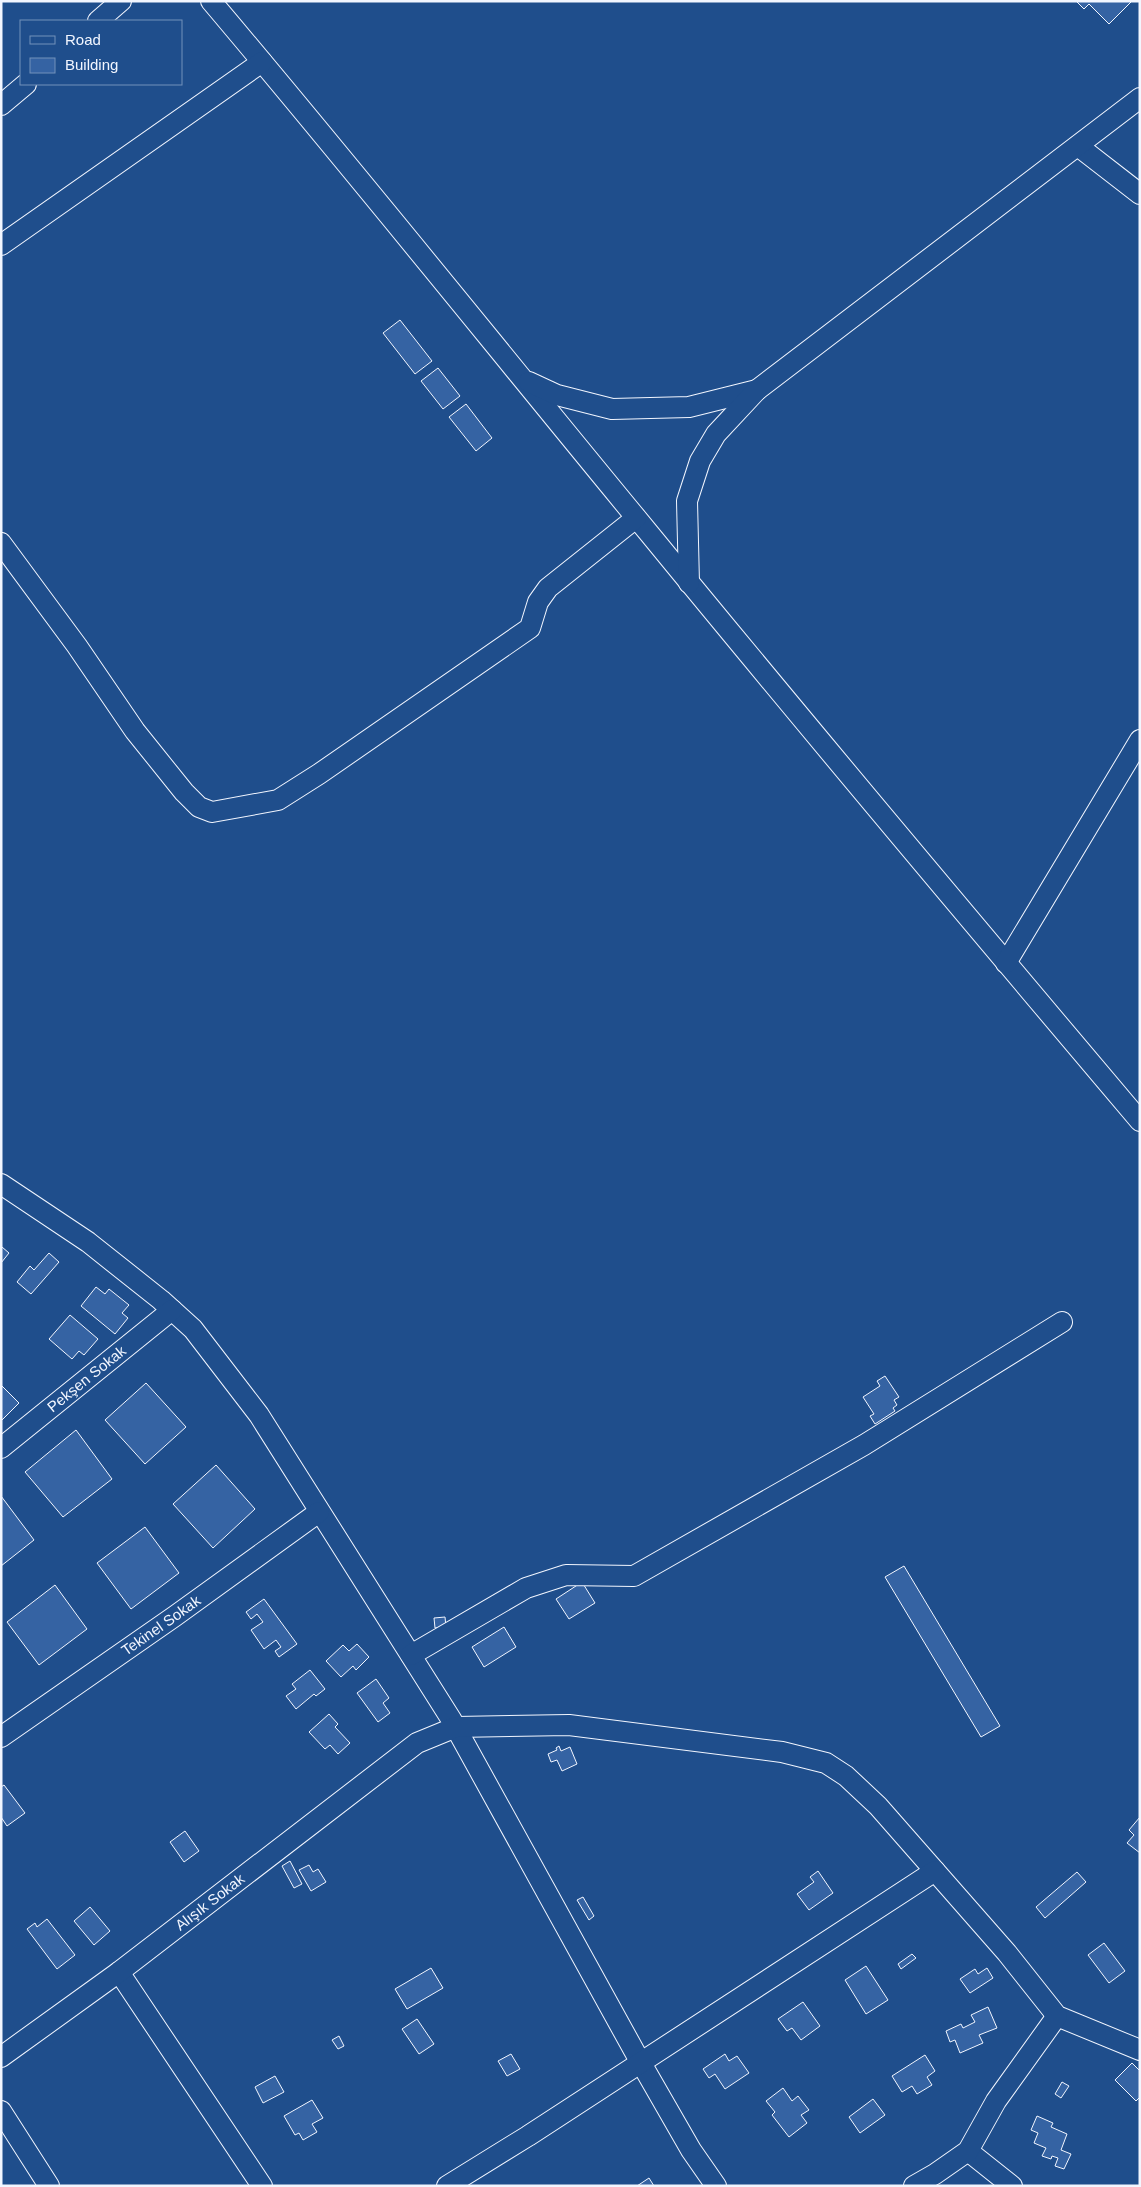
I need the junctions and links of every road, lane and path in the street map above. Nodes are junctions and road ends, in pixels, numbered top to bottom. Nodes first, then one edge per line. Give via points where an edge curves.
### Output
1 (121, 1) edge
2 (211, 1) edge
3 (99, 20) edge
4 (262, 62) junction
5 (25, 85) edge
6 (1140, 98) edge
7 (1, 105) edge
8 (1078, 146) junction
9 (1140, 194) edge
10 (1, 245) edge
11 (523, 379) junction
12 (757, 390) junction
13 (636, 518) junction
14 (1, 543) edge
15 (690, 583) junction
16 (1140, 740) edge
17 (1006, 963) junction
18 (1140, 1121) edge
19 (1, 1184) edge
20 (172, 1310) junction
21 (1062, 1322) dead end
22 (1, 1448) edge
23 (319, 1512) junction
24 (411, 1656) junction
25 (456, 1727) junction
26 (1, 1737) edge
27 (935, 1871) junction
28 (119, 1972) junction
29 (1057, 2016) junction
30 (1140, 2050) edge
31 (1, 2057) edge
32 (641, 2062) junction
33 (1, 2111) edge
34 (968, 2151) junction
35 (49, 2186) edge
36 (262, 2186) edge
37 (447, 2186) edge
38 (716, 2186) edge
39 (914, 2186) edge
40 (1012, 2186) edge

1 - 3 street
2 - 4 street
4 - 10 street
4 - 11 street
5 - 7 street
6 - 8 street
8 - 9 street
8 - 12 street
11 - 12 street via 557,395 612,409 689,407
11 - 13 street
12 - 15 street via 716,434 700,461 687,501
13 - 14 street via 548,588 538,602 530,628 344,757 278,800 212,812 199,807 189,797 135,731
13 - 15 street
15 - 17 street
16 - 17 street
17 - 18 street
19 - 20 street via 88,1242
20 - 22 street, Pekşen Sokak
20 - 23 street via 193,1329 259,1415
21 - 24 street via 864,1445 634,1576 566,1575 526,1588
23 - 24 street
23 - 26 street, Tekinel Sokak
24 - 25 street
25 - 27 street via 569,1725 782,1752 826,1764 846,1776 878,1806
25 - 28 street, Alışık Sokak via 417,1743
25 - 32 street
27 - 29 street
27 - 32 street
28 - 31 street, Alışık Sokak
28 - 36 street
29 - 30 street
29 - 34 street via 996,2101
32 - 37 street
32 - 38 street via 691,2150
33 - 35 street
34 - 39 street
34 - 40 street

